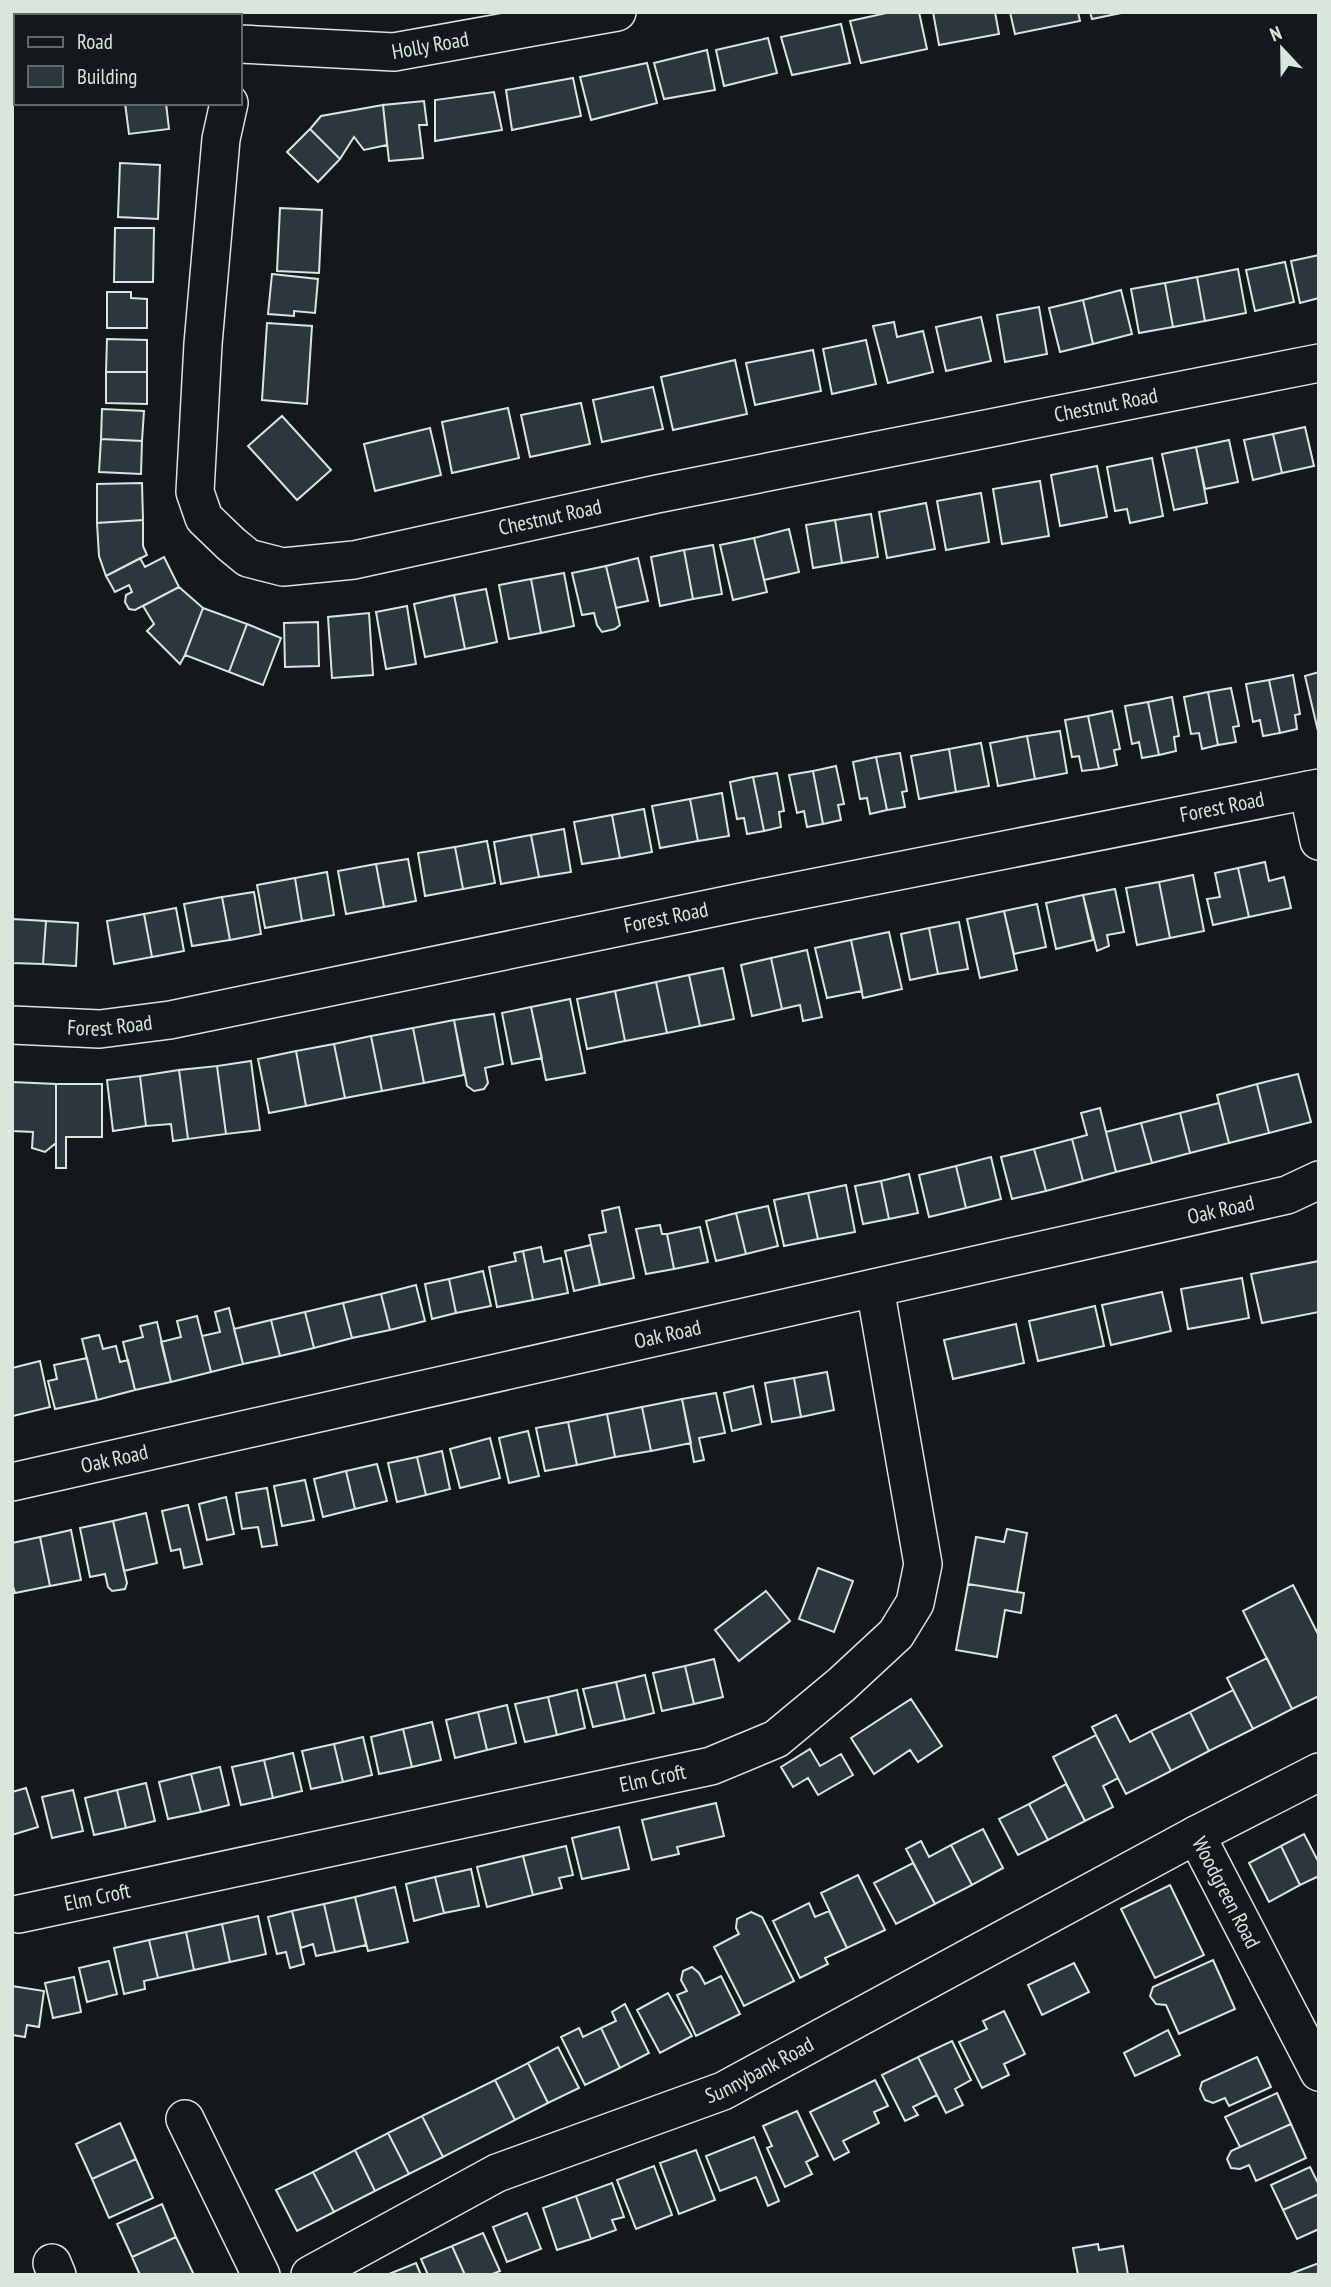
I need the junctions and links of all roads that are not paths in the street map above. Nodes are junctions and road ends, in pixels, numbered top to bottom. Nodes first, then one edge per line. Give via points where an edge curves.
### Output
1 (617, 12) edge
2 (242, 46) edge
3 (229, 105) edge
4 (1319, 363) edge
5 (1313, 789) edge
6 (1319, 841) edge
7 (12, 1025) edge
8 (1319, 1180) edge
9 (875, 1287) junction
10 (12, 1482) edge
11 (1319, 1772) edge
12 (1196, 1835) junction
13 (19, 1914) dead end
14 (1319, 2072) edge
15 (185, 2119) dead end
16 (261, 2275) edge
17 (310, 2275) edge

1 - 2 street, Holly Road via 394,52
3 - 4 street, Chestnut Road via 221,139 203,344 195,492 204,518 231,544 248,558 283,567 354,560 657,494
5 - 6 street
5 - 7 street, Forest Road via 170,1020 100,1030
8 - 9 street, Oak Road via 1287,1195
9 - 10 street, Oak Road
9 - 13 street, Elm Croft via 923,1564 915,1603 896,1634 776,1739 711,1766
11 - 12 street, Woodgreen Road
12 - 14 street, Woodgreen Road
12 - 17 street, Sunnybank Road via 723,2091 497,2173
15 - 16 street

